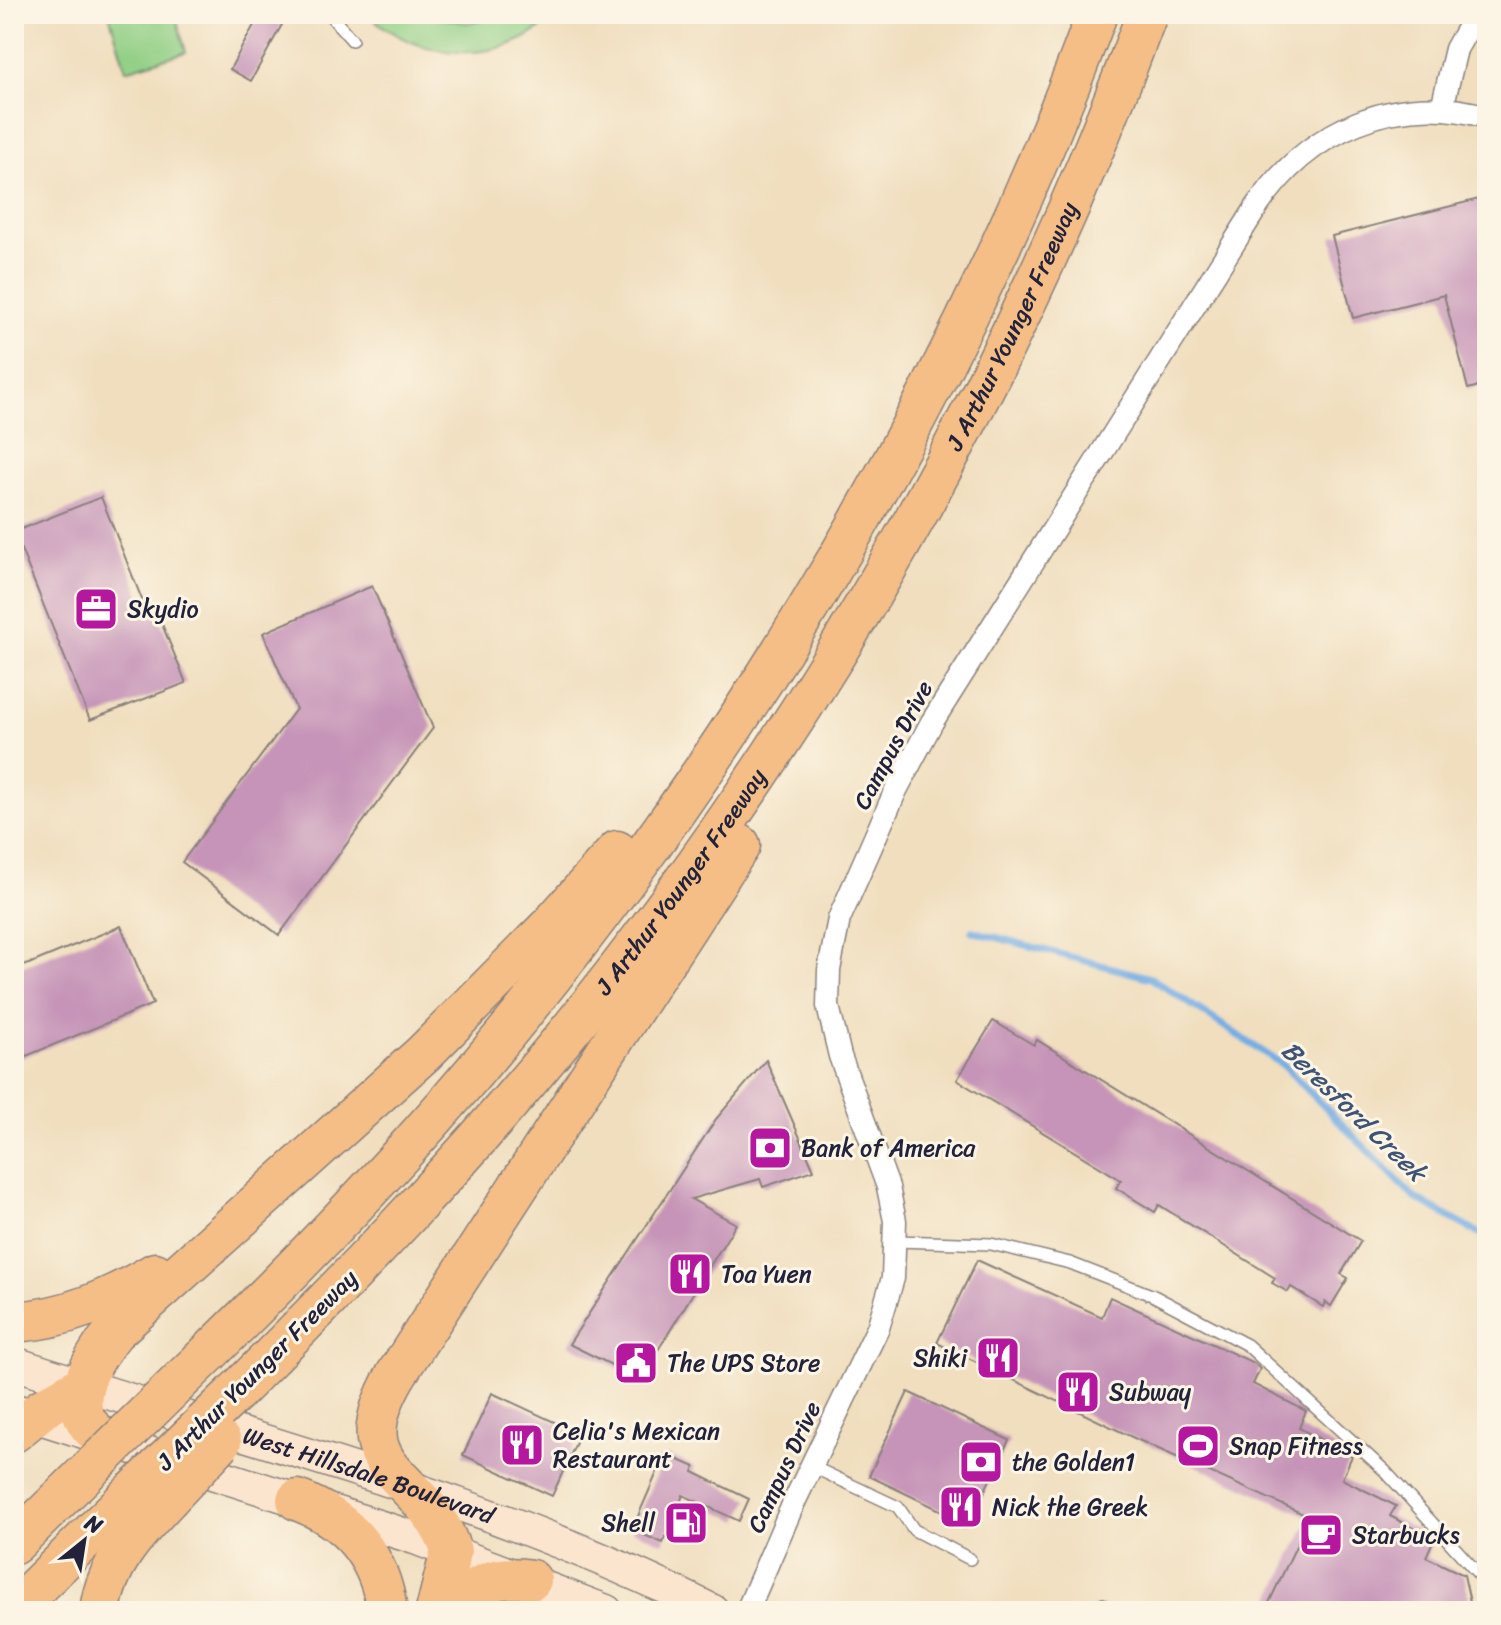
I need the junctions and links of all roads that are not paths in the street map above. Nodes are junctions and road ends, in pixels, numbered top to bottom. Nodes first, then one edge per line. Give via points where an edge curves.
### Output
1 (329, 14) edge
2 (1097, 14) edge
3 (1147, 14) edge
4 (1456, 14) edge
5 (1476, 14) edge
6 (352, 40) dead end
7 (1456, 49) junction
8 (1442, 108) junction
9 (1487, 117) edge
10 (873, 590) junction
11 (750, 701) junction
12 (231, 1228) junction
13 (896, 1241) junction
14 (14, 1322) edge
15 (14, 1363) edge
16 (83, 1385) junction
17 (20, 1419) edge
18 (113, 1442) junction
19 (811, 1466) junction
20 (415, 1491) junction
21 (151, 1496) junction
22 (297, 1500) junction
23 (14, 1544) edge
24 (451, 1551) junction
25 (970, 1559) dead end
26 (531, 1580) junction
27 (14, 1609) edge
28 (100, 1611) edge
29 (387, 1611) edge
30 (436, 1611) edge
31 (454, 1611) edge
32 (606, 1611) edge
33 (713, 1611) edge
34 (747, 1611) edge
35 (1486, 1611) edge

1 - 6 lane
2 - 11 highway, J Arthur Younger Freeway via 1022,198 937,376 848,540
3 - 10 highway, J Arthur Younger Freeway via 1026,301
4 - 7 street
5 - 7 street
7 - 8 street
8 - 9 street, Campus Drive
8 - 13 street, Campus Drive via 1388,113 1347,126 1303,154 1270,187 975,652 903,777 839,919 828,991 834,1038 888,1187
10 - 20 highway via 802,737 750,828 384,1397 376,1419 378,1449 389,1470
10 - 21 highway, J Arthur Younger Freeway, bridge via 798,713 661,911 565,1036 248,1396
11 - 12 highway via 517,961 388,1087
11 - 23 highway, J Arthur Younger Freeway, bridge via 644,855 497,1045 363,1197
12 - 14 highway via 112,1296 59,1315
12 - 16 highway via 114,1332
13 - 19 street, Campus Drive via 890,1293 878,1328
13 - 35 lane via 991,1244 1070,1263 1154,1296 1247,1345 1385,1471 1484,1580
15 - 16 main road, West Hillsdale Boulevard
16 - 17 highway
16 - 18 highway via 86,1422
16 - 20 main road, West Hillsdale Boulevard
17 - 18 main road, West Hillsdale Boulevard
18 - 22 main road, West Hillsdale Boulevard
19 - 25 lane via 898,1507 914,1530
19 - 34 street, Campus Drive
20 - 24 highway via 435,1515
20 - 33 main road, West Hillsdale Boulevard via 583,1551
21 - 27 highway, J Arthur Younger Freeway
21 - 28 highway via 106,1585
22 - 24 main road, West Hillsdale Boulevard
22 - 29 highway via 333,1517 364,1547 381,1581
24 - 26 main road, West Hillsdale Boulevard
24 - 30 highway
26 - 31 highway via 483,1582
26 - 32 main road, West Hillsdale Boulevard

